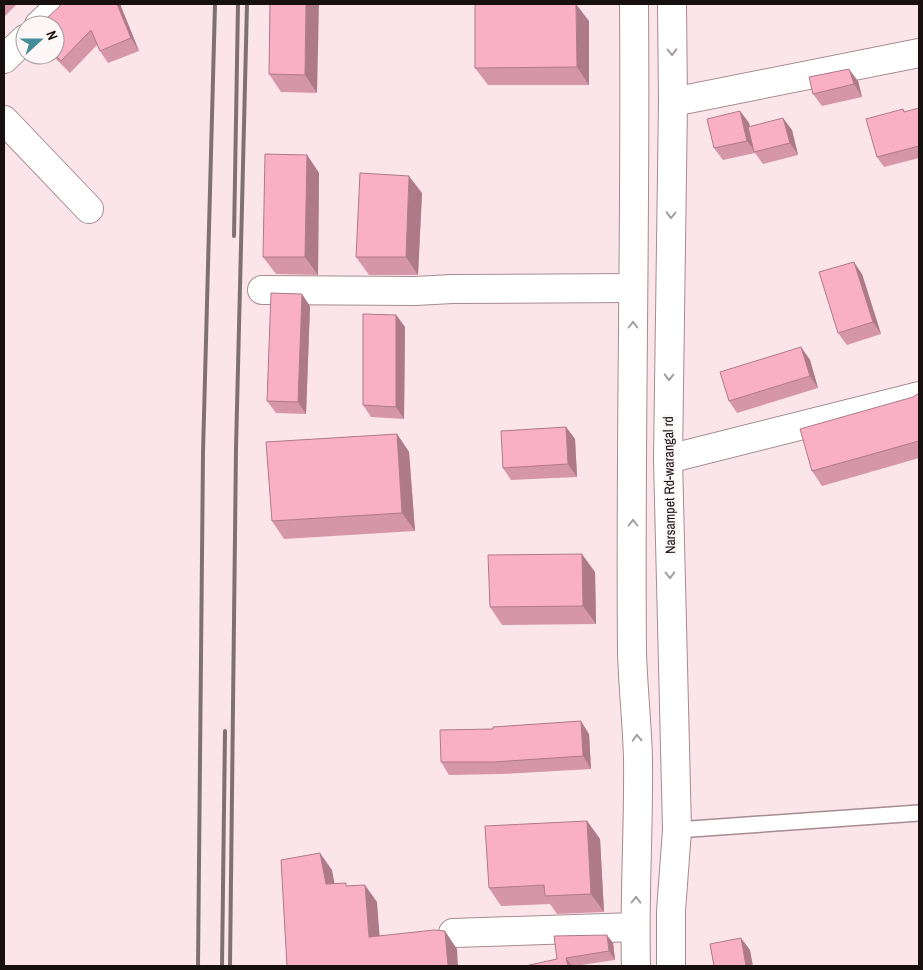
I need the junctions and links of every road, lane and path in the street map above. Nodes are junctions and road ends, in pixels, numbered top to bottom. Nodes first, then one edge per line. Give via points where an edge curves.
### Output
1 (634, 4) edge
2 (672, 4) edge
3 (15, 49) edge
4 (919, 54) edge
5 (4, 59) edge
6 (673, 102) junction
7 (4, 120) edge
8 (89, 209) dead end
9 (633, 288) junction
10 (262, 290) dead end
11 (919, 396) edge
12 (668, 459) junction
13 (919, 814) edge
14 (677, 830) junction
15 (635, 927) junction
16 (453, 933) dead end
17 (636, 966) edge
18 (671, 966) edge

1 - 9 main road
2 -> 6 main road, Narsampet Rd-warangal rd
3 - 5 main road
4 - 6 main road
6 -> 12 main road, Narsampet Rd-warangal rd
7 - 8 main road
9 - 10 main road
15 -> 9 main road via 638,758 632,655
11 - 12 main road
12 -> 14 main road, Narsampet Rd-warangal rd
13 - 14 lane
14 - 18 main road, Narsampet Rd-warangal rd
15 - 16 main road
15 - 17 main road

